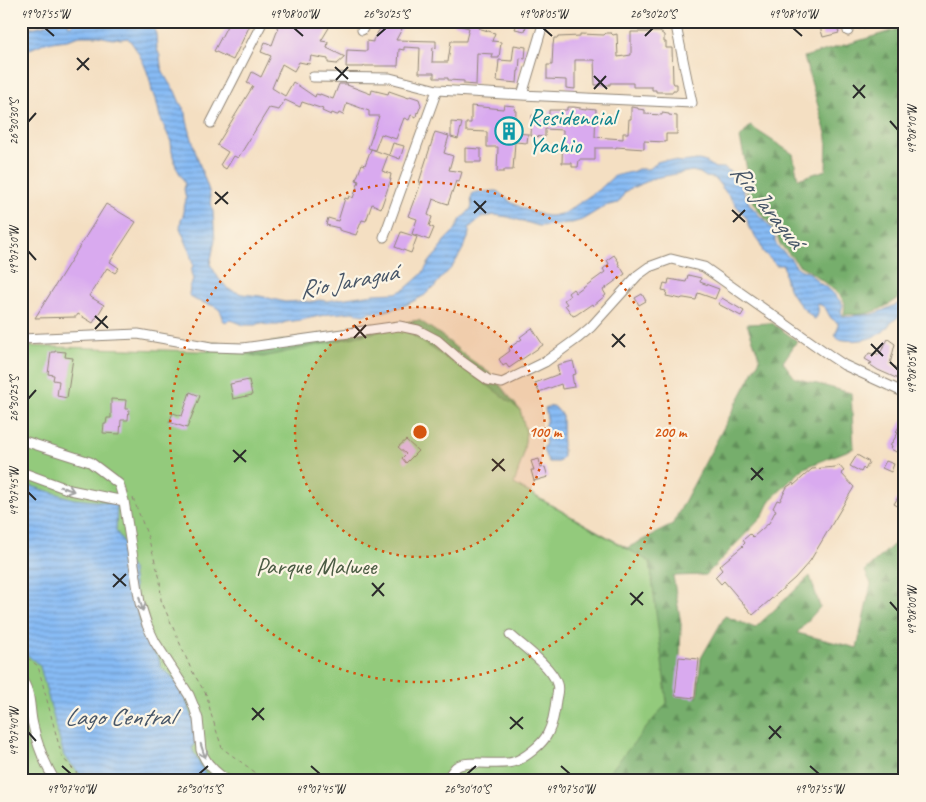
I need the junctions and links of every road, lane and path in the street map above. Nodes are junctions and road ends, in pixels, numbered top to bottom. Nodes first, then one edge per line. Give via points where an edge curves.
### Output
1 (263, 21) edge
2 (367, 21) edge
3 (567, 21) edge
4 (675, 21) edge
5 (846, 21) edge
6 (544, 22) edge
7 (362, 30) dead end
8 (848, 31) dead end
9 (313, 76) dead end
10 (437, 90) junction
11 (522, 95) junction
12 (211, 123) dead end
13 (384, 237) dead end
14 (21, 338) edge
15 (905, 393) edge
16 (21, 440) edge
17 (21, 472) edge
18 (126, 498) junction
19 (510, 634) dead end
20 (21, 654) edge
21 (21, 679) edge
22 (56, 781) edge
23 (84, 781) edge
24 (228, 781) edge
25 (267, 781) edge
26 (449, 781) edge

1 - 12 street
2 - 7 street
3 - 6 street
4 - 11 street via 692,102
5 - 8 street
6 - 11 street
9 - 10 street via 390,78
10 - 11 street
10 - 13 street
14 - 15 street via 138,334 211,347 243,348 399,326 418,330 437,340 488,380 502,383 545,362 578,338 638,276 671,258 704,267 832,357
16 - 18 street via 90,462 119,484
17 -> 18 street via 70,490
18 -> 24 street via 140,603 146,625 189,695 198,720 202,754
18 - 25 path via 134,499 160,579 162,600 191,669 207,696 222,748
19 - 26 street via 552,674 558,686 548,735 524,757 512,762 462,764 449,776
20 - 23 path via 38,666 62,757
21 - 22 street via 28,689 33,726 42,755

